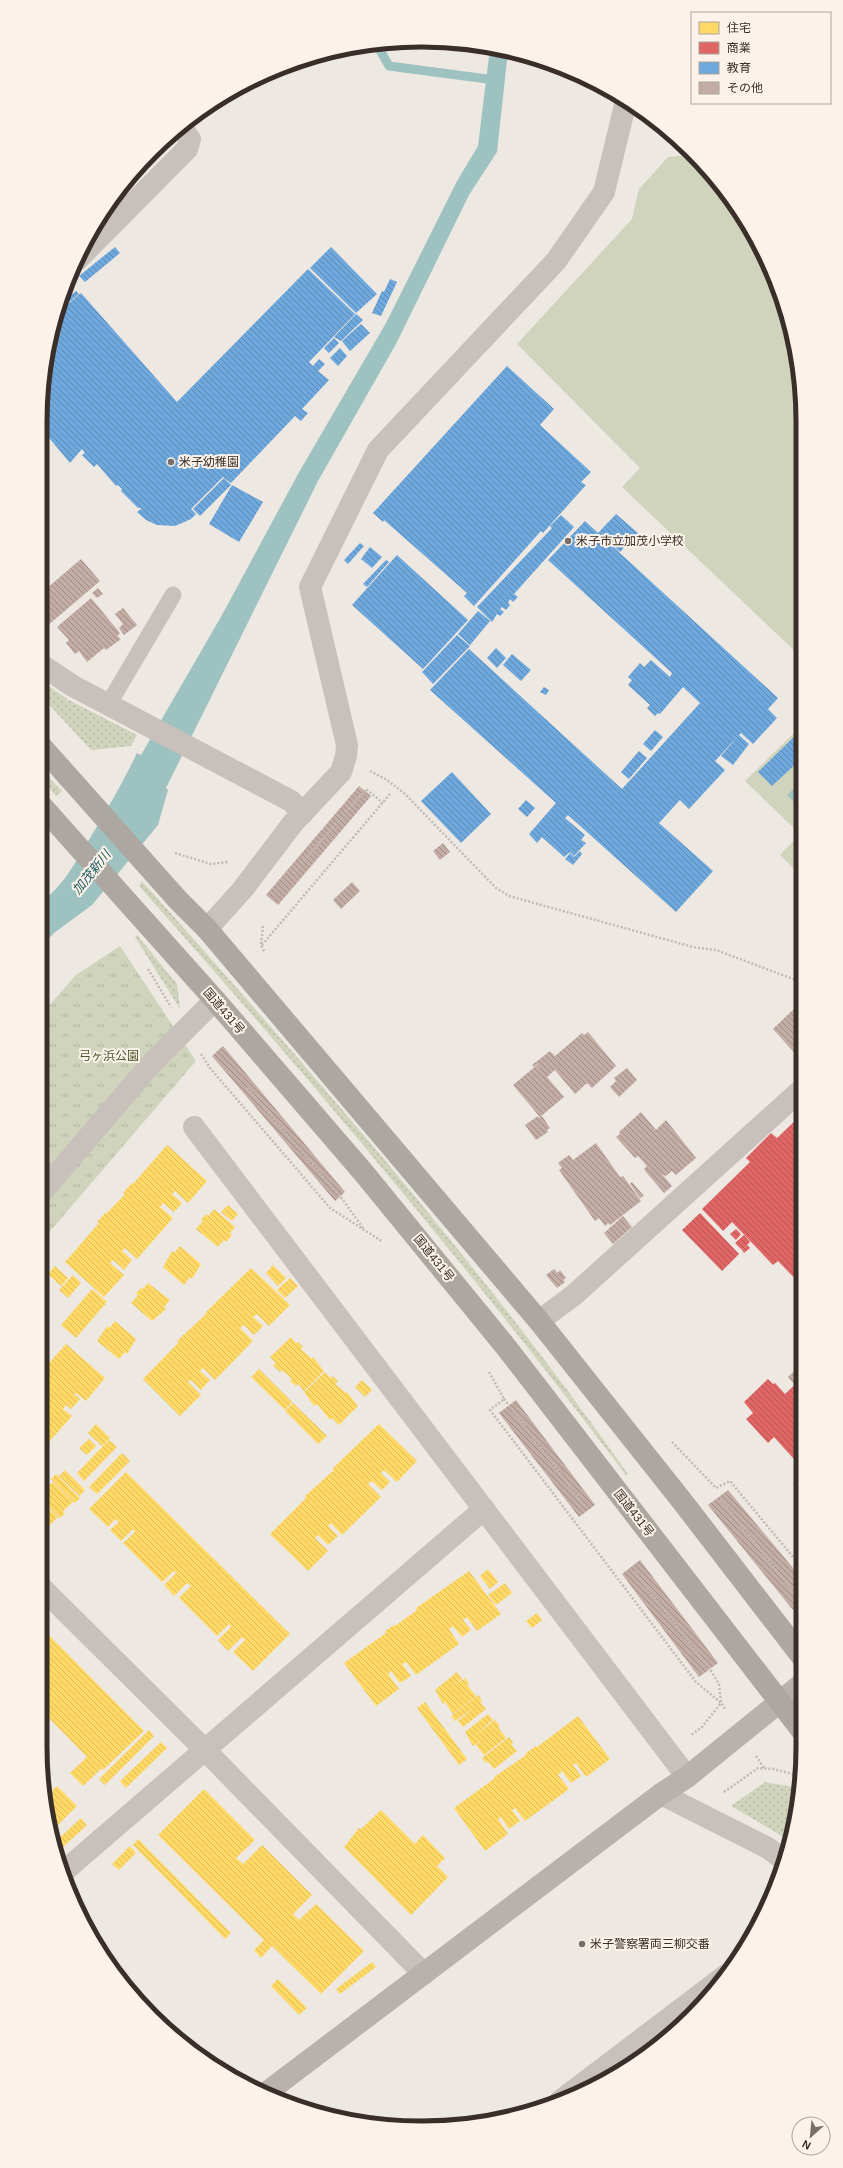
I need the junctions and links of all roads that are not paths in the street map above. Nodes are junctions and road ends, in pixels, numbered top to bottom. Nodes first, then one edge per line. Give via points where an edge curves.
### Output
1 (625, 107) edge
2 (185, 132) edge
3 (92, 244) edge
4 (173, 595) dead end
5 (47, 669) edge
6 (108, 704) junction
7 (47, 753) edge
8 (47, 812) edge
9 (303, 813) junction
10 (207, 929) junction
11 (215, 1000) junction
12 (796, 1095) edge
13 (194, 1128) dead end
14 (47, 1186) edge
15 (539, 1321) junction
16 (484, 1509) junction
17 (47, 1593) edge
18 (796, 1649) edge
19 (796, 1689) edge
20 (781, 1702) junction
21 (796, 1722) edge
22 (204, 1749) junction
23 (687, 1777) junction
24 (661, 1794) junction
25 (779, 1856) edge
26 (67, 1868) edge
27 (424, 1974) junction
28 (704, 1991) edge
29 (582, 2084) edge
30 (271, 2089) edge

1 - 9 street via 604,192 556,261 378,450 310,587 347,745 341,772
2 - 3 street via 190,138 187,149
4 - 6 lane
5 - 6 street
6 - 9 street via 291,801
7 - 10 highway
8 - 11 highway, 国道431号
9 - 10 street
10 - 15 highway
11 - 14 street via 152,1064
11 - 20 highway, 国道431号 via 363,1172 506,1347
12 - 15 street via 574,1295
13 - 16 street
15 - 18 highway
16 - 22 street
16 - 23 street
17 - 22 street
19 - 20 street
20 - 21 highway, 国道431号
20 - 23 street
22 - 26 street
22 - 27 street
23 - 24 street
24 - 25 street via 768,1848
24 - 27 street
27 - 30 street
28 - 29 street

